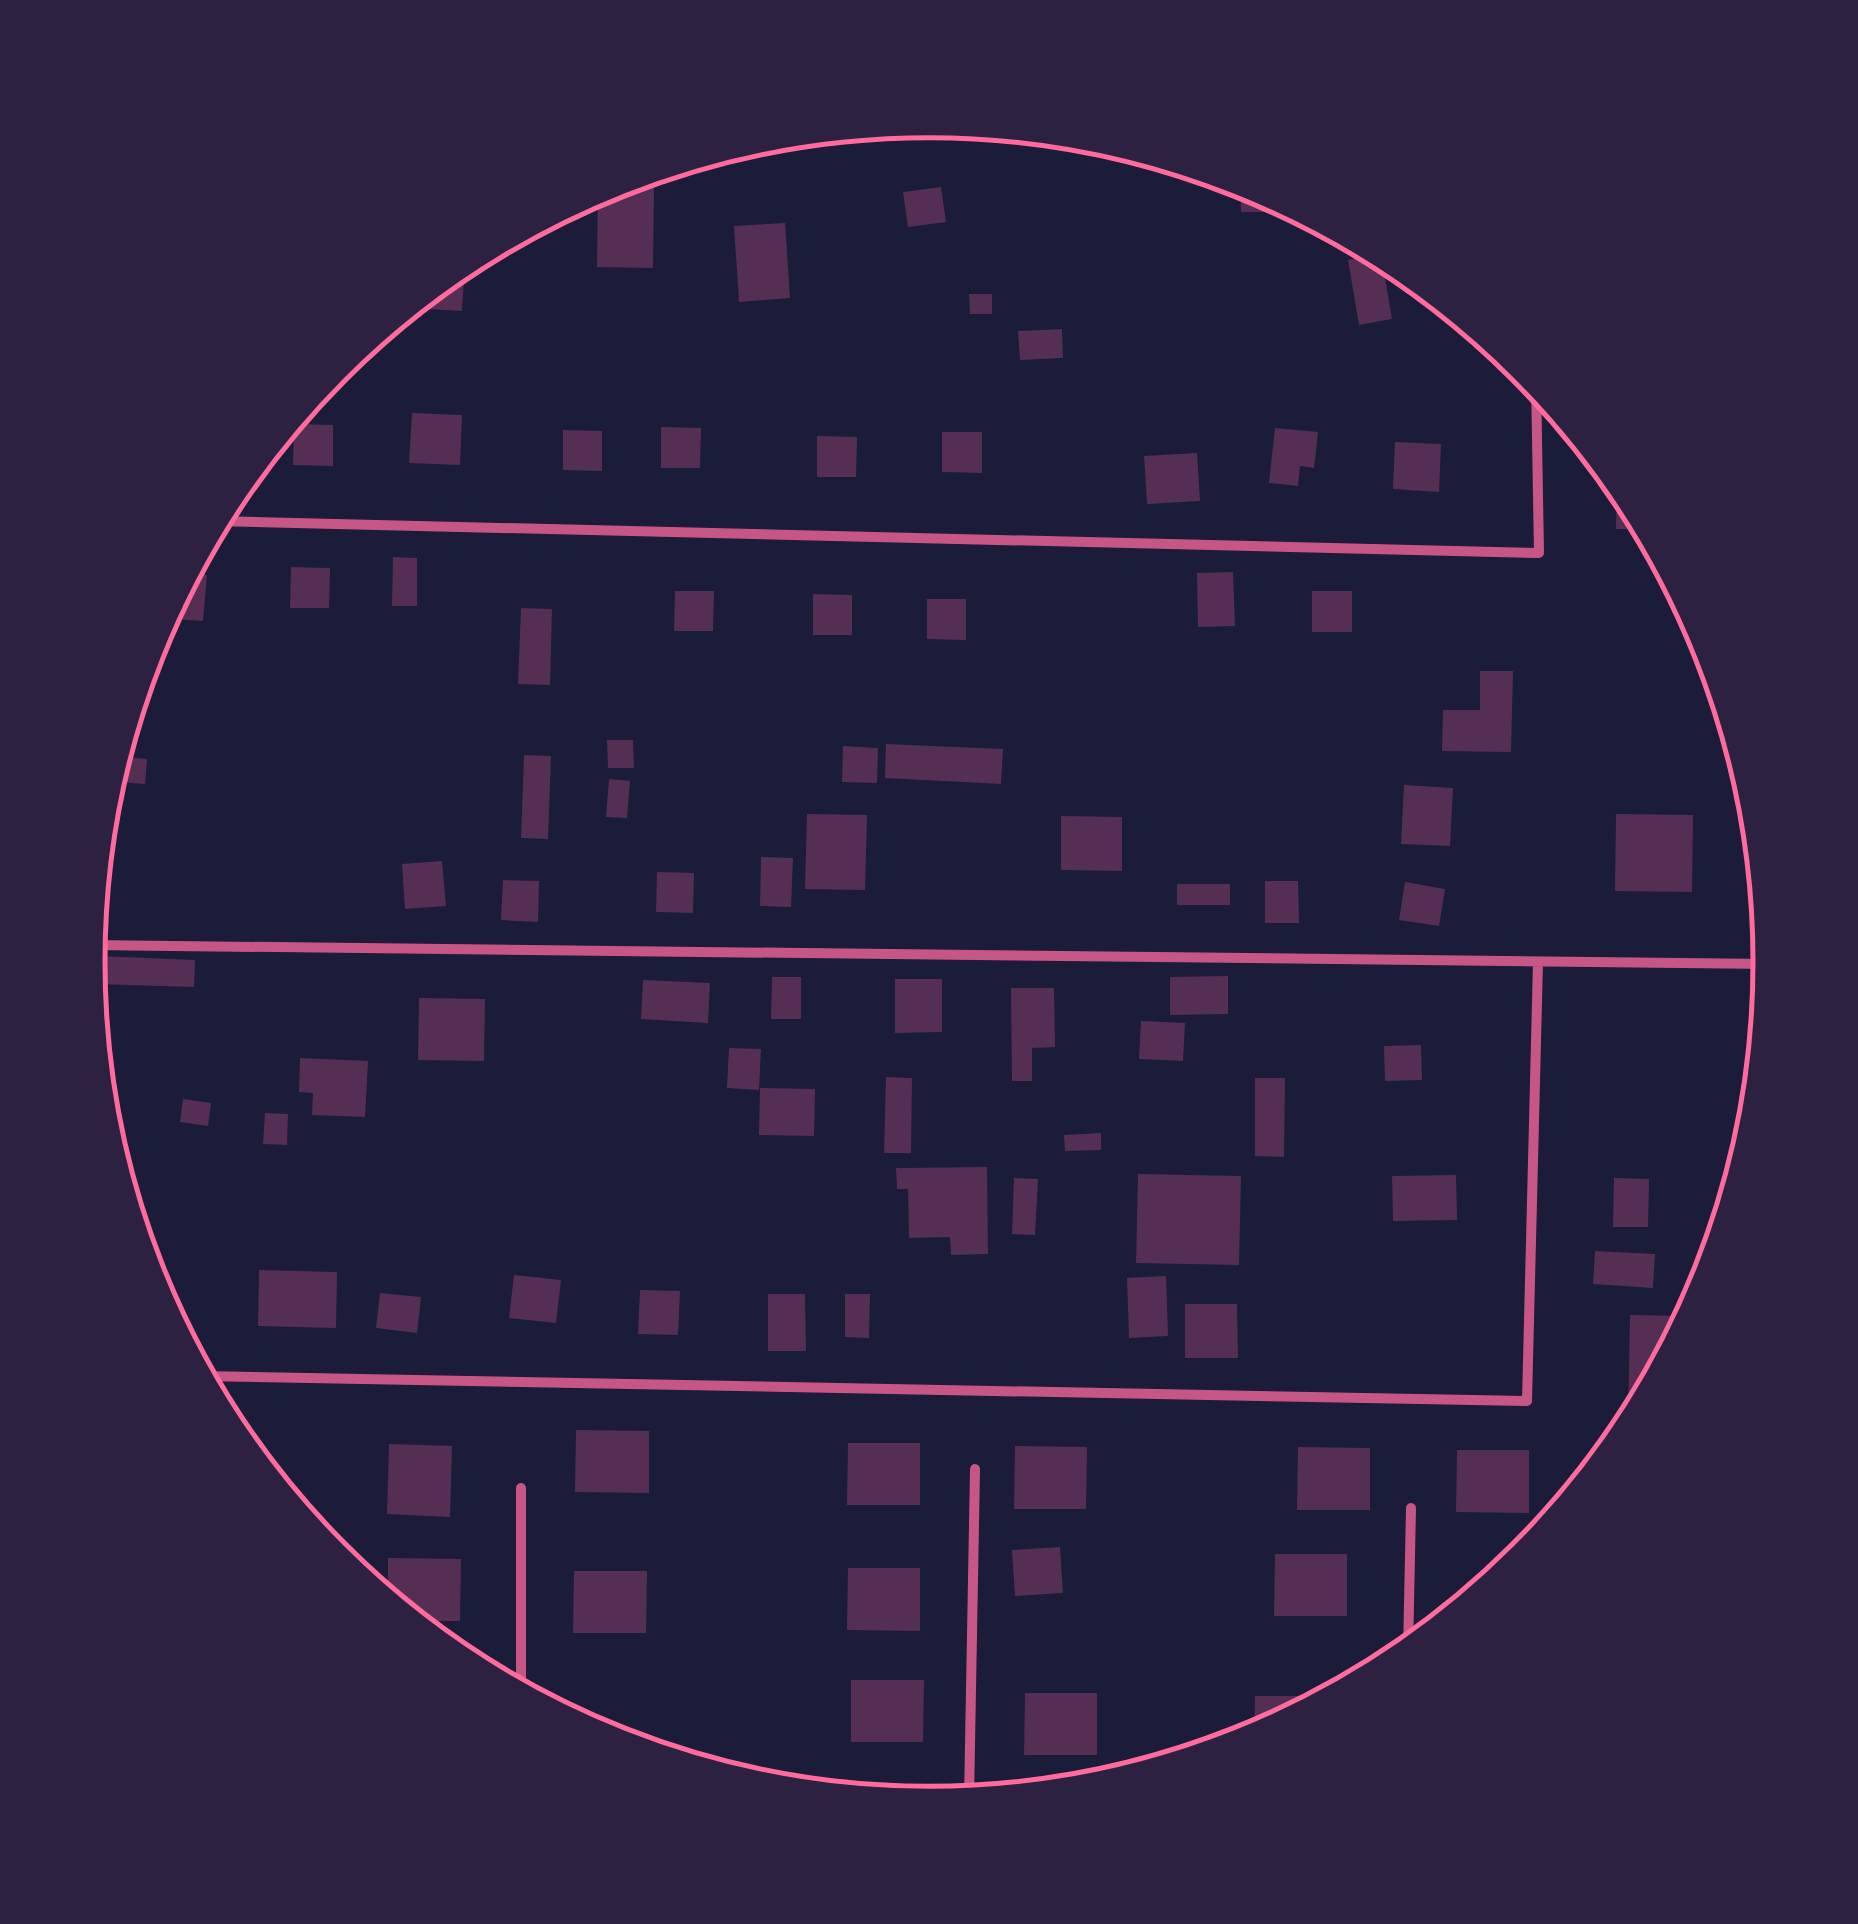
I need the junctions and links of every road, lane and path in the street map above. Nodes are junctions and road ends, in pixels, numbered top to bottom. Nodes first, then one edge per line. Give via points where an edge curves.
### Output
1 (1536, 405) edge
2 (233, 521) edge
3 (106, 945) edge
4 (1538, 962) junction
5 (1753, 964) edge
6 (216, 1376) edge
7 (975, 1469) dead end
8 (521, 1488) dead end
9 (1410, 1508) dead end
10 (1408, 1632) edge
11 (521, 1678) edge
12 (968, 1785) edge

1 - 2 street via 1539,553
3 - 4 street
4 - 5 street
4 - 6 street via 1527,1401
7 - 12 street
8 - 11 street
9 - 10 street

